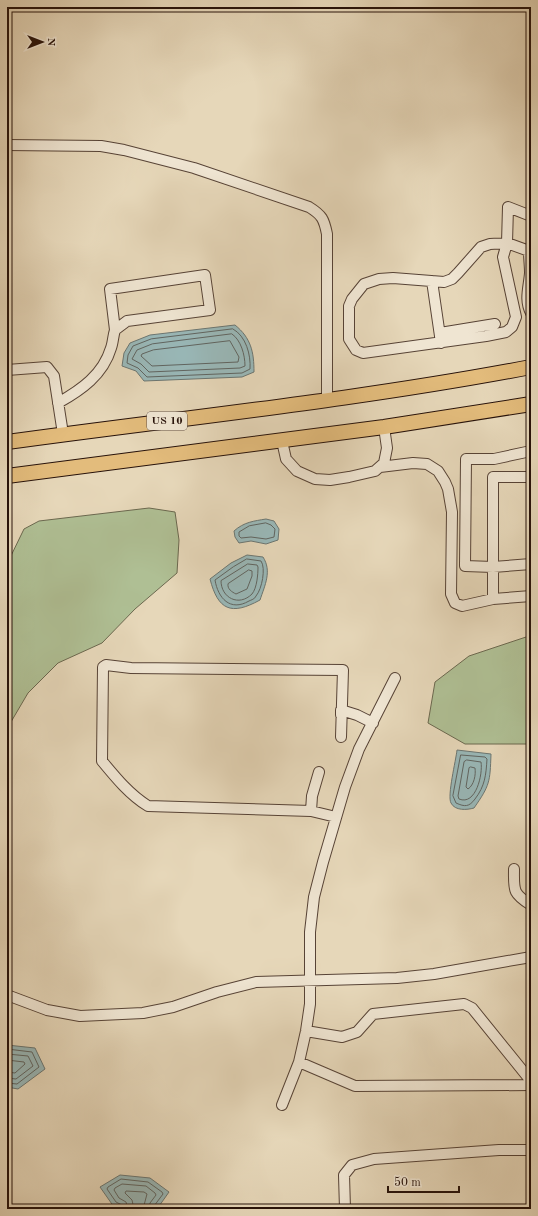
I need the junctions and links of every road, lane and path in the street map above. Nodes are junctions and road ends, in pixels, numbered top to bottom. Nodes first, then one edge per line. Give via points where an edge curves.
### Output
1 (7, 146) edge
2 (531, 216) edge
3 (507, 243) junction
4 (530, 251) edge
5 (432, 281) junction
6 (531, 313) edge
7 (495, 324) dead end
8 (115, 330) junction
9 (441, 338) junction
10 (531, 367) edge
11 (7, 370) edge
12 (327, 400) junction
13 (58, 403) junction
14 (531, 404) edge
15 (384, 427) junction
16 (63, 434) junction
17 (282, 440) junction
18 (7, 442) edge
19 (531, 452) edge
20 (494, 459) junction
21 (380, 466) junction
22 (7, 476) edge
23 (493, 477) junction
24 (531, 477) edge
25 (531, 564) edge
26 (493, 567) junction
27 (531, 596) edge
28 (493, 599) junction
29 (395, 678) dead end
30 (342, 710) junction
31 (373, 723) junction
32 (341, 737) dead end
33 (319, 772) dead end
34 (310, 812) junction
35 (336, 817) junction
36 (514, 869) dead end
37 (531, 905) edge
38 (531, 957) edge
39 (310, 981) junction
40 (7, 995) edge
41 (306, 1031) junction
42 (299, 1062) junction
43 (531, 1081) edge
44 (531, 1085) edge
45 (282, 1105) dead end
46 (531, 1150) edge
47 (345, 1209) edge

1 - 12 street via 100,146 124,150 194,168 309,206 321,216 327,234
2 - 3 street via 508,207
3 - 4 street
3 - 5 street via 481,247 452,279 444,282
3 - 9 street via 503,257 516,317 512,327 497,334
4 - 6 street via 530,274 526,293
5 - 9 street
5 - 9 street via 379,279 364,284 349,306 349,339 356,350 363,353
7 - 9 street
8 - 8 street via 128,321 210,310 205,275 110,289
8 - 13 street via 112,347 104,364 90,382
10 - 12 highway, US 10
11 - 13 street via 47,367 54,376
12 - 16 highway, US 10
13 - 16 street
14 - 15 highway
15 - 17 highway
15 - 21 street via 387,448 384,463
16 - 18 highway, US 10
17 - 21 street via 286,459 297,471 315,478 330,480 349,477 375,471
17 - 22 highway
19 - 20 street
20 - 23 street
20 - 26 street via 466,459 465,566
21 - 28 street via 419,463 438,471 448,489 452,512 451,594 455,603 462,606
23 - 24 street
23 - 26 street
25 - 26 street
26 - 28 street
27 - 28 street
29 - 31 street
30 - 31 street
30 - 32 street
30 - 34 street via 343,670 131,668 106,665 103,668 102,761 122,785 140,801 148,806
31 - 35 street via 359,749
33 - 34 street
34 - 35 street
35 - 39 street via 314,897 310,932
36 - 37 street via 517,895
38 - 39 street via 434,974
39 - 40 street via 256,982 173,1007 143,1013 109,1015 80,1016 48,1010
39 - 41 street
41 - 42 street
41 - 43 street via 342,1036 357,1032 373,1014 464,1004 472,1008
42 - 44 street via 355,1086
42 - 45 street
46 - 47 street via 374,1159 352,1165 344,1175

